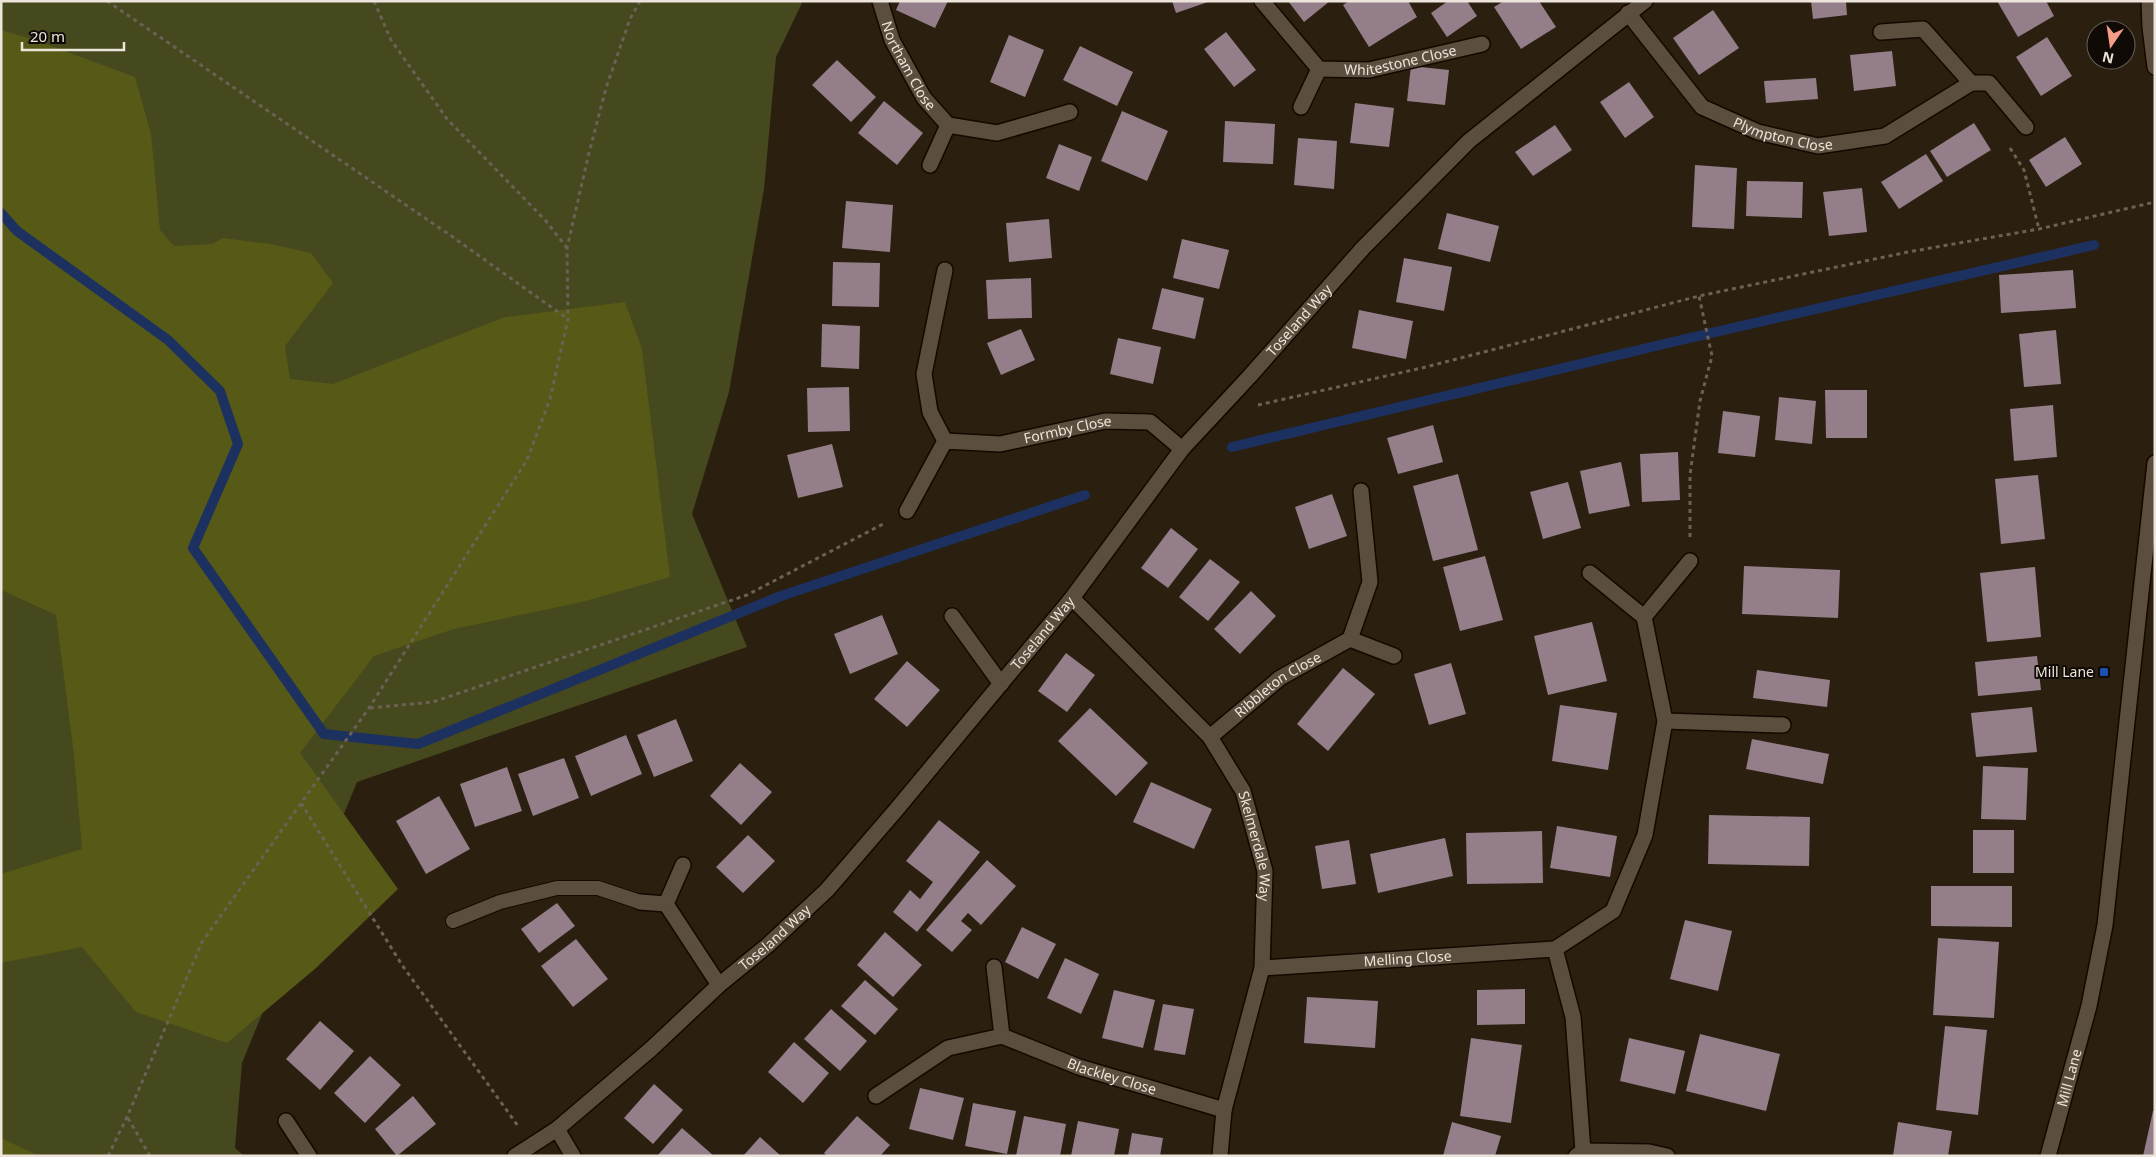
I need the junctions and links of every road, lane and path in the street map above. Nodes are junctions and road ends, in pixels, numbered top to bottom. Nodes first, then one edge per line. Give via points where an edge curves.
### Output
1 (107, 1) edge
2 (374, 1) edge
3 (640, 1) edge
4 (880, 1) edge
5 (1262, 1) edge
6 (1645, 1) edge
7 (2149, 1) edge
8 (1628, 14) junction
9 (1881, 32) dead end
10 (1482, 44) dead end
11 (2155, 67) edge
12 (1319, 69) junction
13 (1971, 83) junction
14 (1301, 107) dead end
15 (1070, 112) dead end
16 (948, 125) junction
17 (2026, 127) dead end
18 (2010, 147) dead end
19 (930, 165) dead end
20 (2155, 202) edge
21 (2040, 229) junction
22 (567, 248) junction
23 (945, 270) dead end
24 (1699, 296) junction
25 (568, 320) junction
26 (1211, 416) junction
27 (945, 441) junction
28 (1182, 449) junction
29 (2155, 463) edge
30 (1361, 491) dead end
31 (907, 511) joint
32 (1690, 561) joint
33 (1590, 574) dead end
34 (1072, 598) junction
35 (952, 616) dead end
36 (1644, 617) junction
37 (1350, 638) junction
38 (1394, 656) dead end
39 (1001, 684) junction
40 (369, 708) junction
41 (1665, 721) junction
42 (1784, 725) dead end
43 (1210, 737) junction
44 (301, 803) junction
45 (683, 865) dead end
46 (640, 902) joint
47 (666, 904) junction
48 (454, 921) dead end
49 (1555, 949) junction
50 (994, 967) dead end
51 (1262, 968) junction
52 (718, 985) junction
53 (1002, 1036) junction
54 (876, 1096) dead end
55 (1224, 1110) junction
56 (127, 1117) junction
57 (286, 1121) dead end
58 (557, 1129) junction
59 (531, 1145) junction
60 (1579, 1153) edge
61 (108, 1156) edge
62 (150, 1156) edge
63 (309, 1156) edge
64 (515, 1156) edge
65 (573, 1156) edge
66 (1220, 1156) edge
67 (1667, 1156) edge
68 (2048, 1156) edge

1 - 25 path via 447,233
2 - 22 path via 391,40 442,112 546,220
3 - 22 path via 630,19 606,88
4 - 16 street, Northam Close via 892,40 924,98
5 - 12 street
6 - 8 street, Toseland Way
7 - 11 street
8 - 13 street, Plympton Close via 1702,107 1758,132 1818,146 1885,136
8 - 26 street, Toseland Way via 1469,141 1363,248
9 - 13 street via 1923,28
10 - 12 street, Whitestone Close via 1369,70
12 - 14 street
13 - 17 street via 1990,83
15 - 16 street via 997,133
16 - 19 street
18 - 21 path via 2024,170
20 - 21 path
21 - 24 path via 1908,252
22 - 25 path
23 - 27 street via 924,374 930,412
24 - 26 path via 1426,367
24 - 32 path via 1712,356 1700,401 1690,475
25 - 40 path via 550,399 527,460
26 - 28 street, Toseland Way
27 - 28 street, Formby Close via 1000,444 1105,421 1150,422
27 - 31 street
28 - 34 street, Toseland Way
29 - 68 street, Mill Lane via 2105,925 2089,1006
30 - 37 street via 1370,582
31 - 40 path via 747,595 433,702
32 - 36 street
33 - 36 street
34 - 39 street, Toseland Way
34 - 43 street, Skelmerdale Way
35 - 39 street, Toseland Way
36 - 41 street, Melling Close
37 - 38 street
37 - 43 street, Ribbleton Close via 1280,678
39 - 52 street, Toseland Way via 827,890 768,945
40 - 44 path
41 - 42 street
41 - 49 street, Melling Close via 1645,835 1613,911
43 - 51 street, Skelmerdale Way via 1243,791 1265,871
44 - 56 path via 202,942
44 - 59 path via 402,965
45 - 47 street
46 - 47 street
46 - 48 lane via 598,888 557,888 500,902
47 - 52 street
49 - 51 street, Melling Close
49 - 60 street via 1573,1017
50 - 53 street
51 - 55 street, Skelmerdale Way
52 - 58 street, Toseland Way via 651,1049
53 - 54 street via 948,1048
53 - 55 street, Blackley Close via 1078,1067
55 - 66 street, Skelmerdale Way
56 - 61 path
56 - 62 path
57 - 63 street
58 - 59 street, Toseland Way
58 - 65 street
59 - 64 street, Toseland Way
60 - 67 street via 1649,1152

